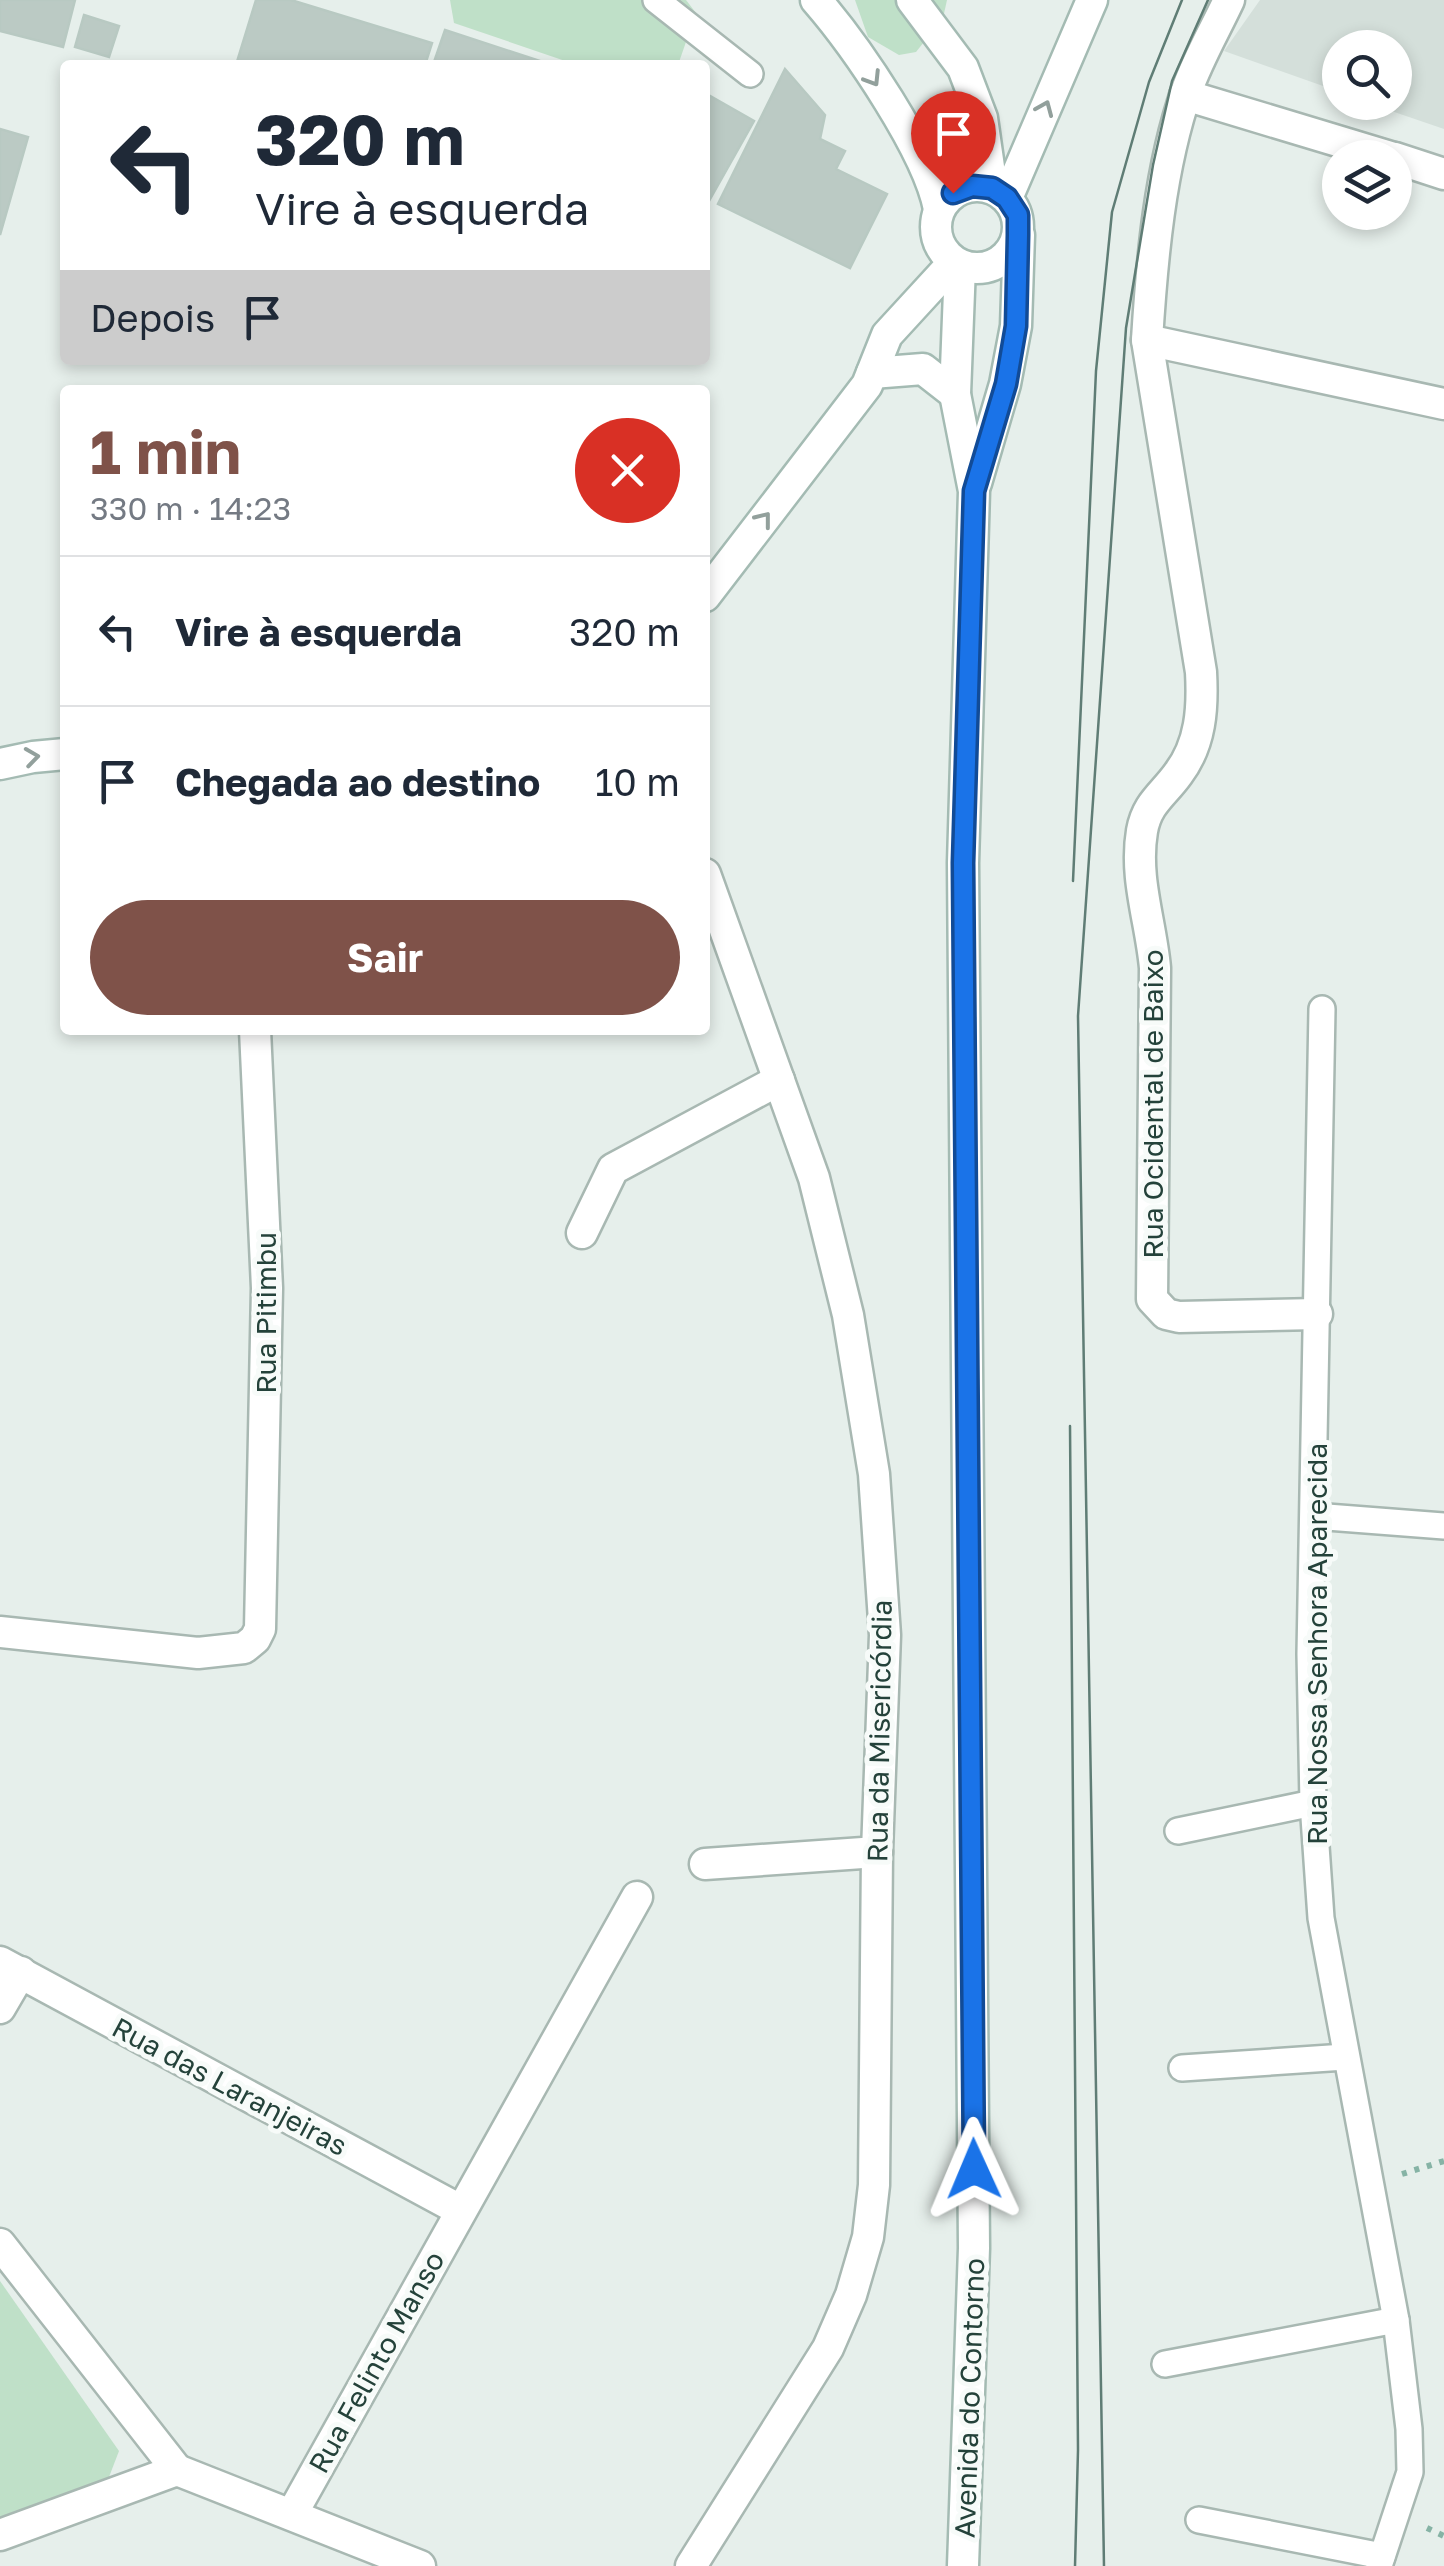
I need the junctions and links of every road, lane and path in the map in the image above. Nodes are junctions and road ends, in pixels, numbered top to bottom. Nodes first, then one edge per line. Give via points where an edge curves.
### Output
1 (656, 0) edge
2 (816, 0) edge
3 (912, 0) edge
4 (1092, 0) edge
5 (1229, 0) edge
6 (750, 74) dead end
7 (1190, 84) junction
8 (1345, 140) edge
9 (1412, 164) edge
10 (1444, 174) edge
11 (1000, 193) junction
12 (939, 209) junction
13 (1018, 235) junction
14 (957, 264) junction
15 (1147, 340) junction
16 (872, 373) junction
17 (955, 394) junction
18 (1444, 404) edge
19 (974, 491) junction
20 (710, 590) edge
21 (60, 755) edge
22 (0, 764) edge
23 (710, 888) edge
24 (1322, 1008) dead end
25 (256, 1035) edge
26 (780, 1080) junction
27 (582, 1233) dead end
28 (1317, 1314) junction
29 (1314, 1516) junction
30 (1444, 1526) edge
31 (0, 1632) edge
32 (1313, 1803) junction
33 (1178, 1831) dead end
34 (877, 1852) junction
35 (705, 1864) dead end
36 (637, 1897) dead end
37 (10, 1967) edge
38 (0, 2008) edge
39 (1345, 2057) junction
40 (1182, 2068) dead end
41 (1444, 2161) edge
42 (1372, 2184) junction
43 (460, 2210) junction
44 (0, 2244) edge
45 (1396, 2320) junction
46 (1165, 2364) dead end
47 (177, 2470) junction
48 (292, 2514) junction
49 (1198, 2520) dead end
50 (0, 2535) edge
51 (1380, 2561) edge
52 (420, 2566) edge
53 (691, 2566) edge
54 (963, 2566) edge

1 - 6 lane
2 -> 12 street via 899,120 934,185
3 - 11 street via 963,68
11 -> 4 street
5 - 7 street
7 - 8 street
7 - 15 street via 1164,188
9 - 10 street
11 - 12 street via 972,186 953,193
11 - 13 street via 1018,215
12 - 14 street via 934,228 940,248
13 - 14 street via 996,265
13 - 19 street, Avenida do Contorno via 1016,326
14 - 16 street via 887,335
14 - 17 street, Avenida do Contorno
15 - 18 street
15 - 28 street, Rua Ocidental de Baixo via 1204,708 1194,747 1154,798 1142,830 1142,893 1155,968 1152,1299 1179,1317
16 - 17 street via 923,368
20 -> 16 street
17 - 19 street, Avenida do Contorno
19 - 54 street, Avenida do Contorno via 963,863 974,2248
22 -> 21 street
23 - 26 street, Rua da Misericórdia
24 - 28 lane, Rua Nossa Senhora Aparecida
25 - 31 street, Rua Pitimbu via 266,1288 260,1629 244,1648 198,1653
26 - 27 street via 613,1169
26 - 34 street, Rua da Misericórdia via 814,1178 848,1315 874,1474 885,1635
28 - 29 lane, Rua Nossa Senhora Aparecida
29 - 30 lane
29 - 32 lane, Rua Nossa Senhora Aparecida
32 - 33 lane
32 - 39 lane, Rua Nossa Senhora Aparecida via 1321,1918
34 - 35 street
34 - 53 street, Rua da Misericórdia via 868,2237 828,2348
36 - 43 street, Rua Felinto Manso
37 - 38 street
37 - 43 street, Rua das Laranjeiras
39 - 40 lane
39 - 42 lane, Rua Nossa Senhora Aparecida
41 - 42 path
42 - 45 lane, Rua Nossa Senhora Aparecida
43 - 48 street, Rua Felinto Manso
44 - 47 street
45 - 46 lane
45 - 51 lane, Rua Nossa Senhora Aparecida via 1411,2458
47 - 48 street
47 - 50 street
48 - 52 street
49 - 51 lane

